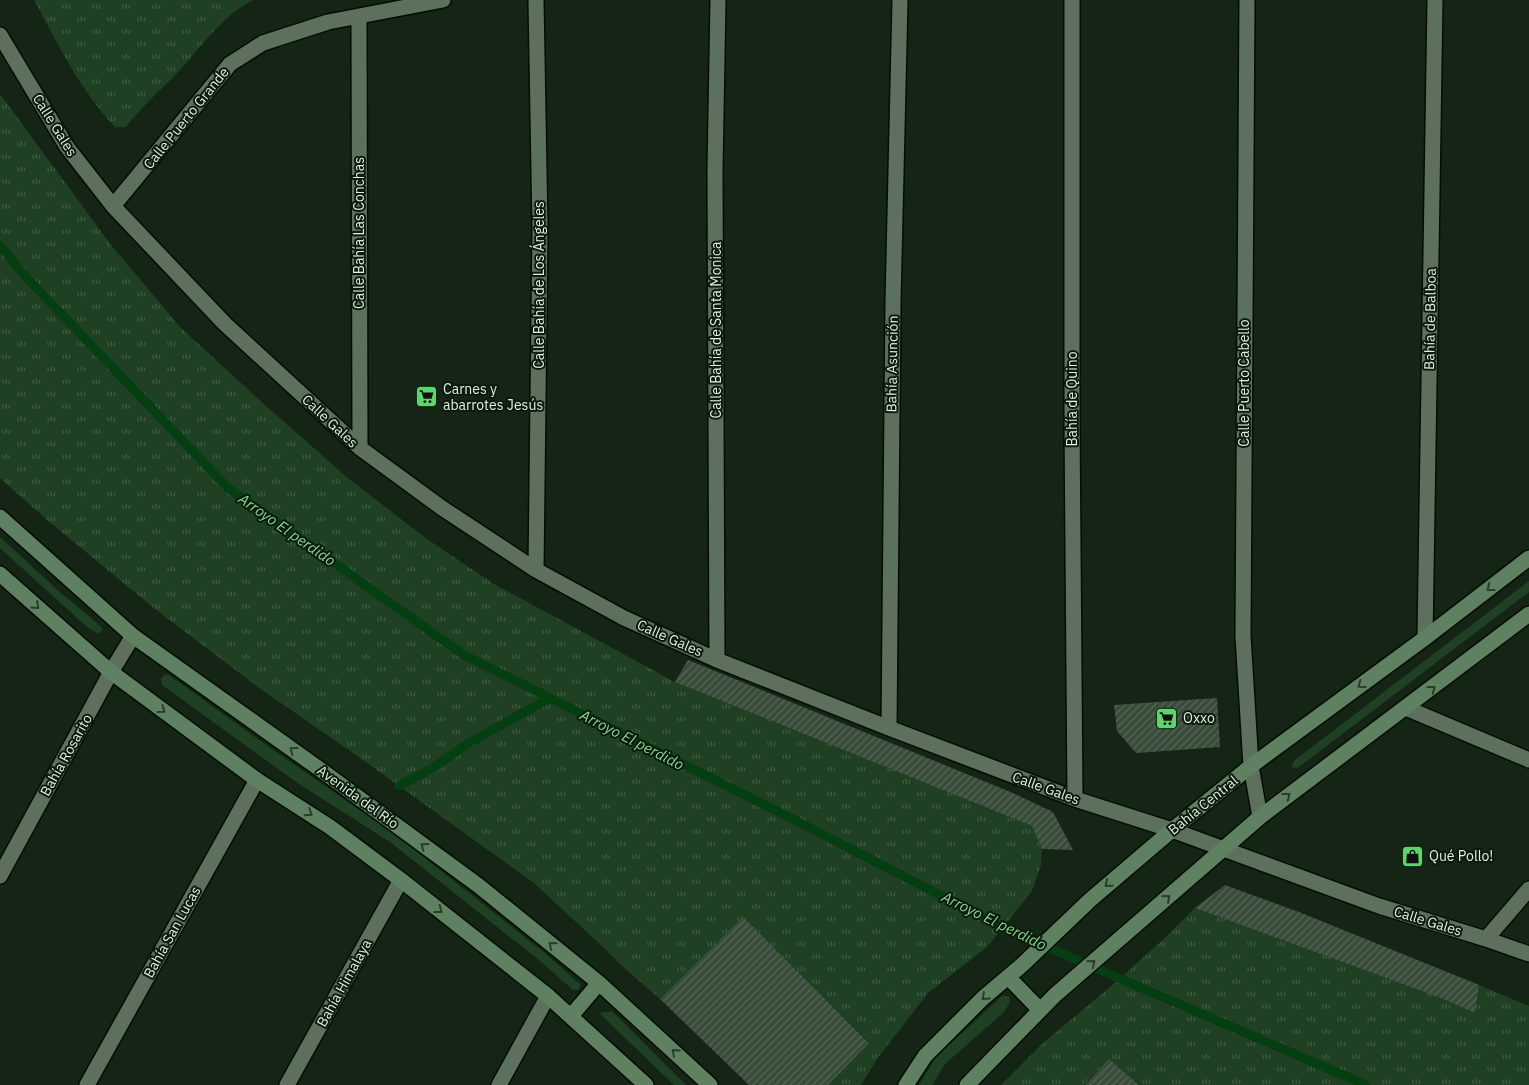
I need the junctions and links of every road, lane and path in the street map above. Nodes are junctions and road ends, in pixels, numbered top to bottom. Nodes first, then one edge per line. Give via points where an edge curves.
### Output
1 (443, 0) edge
2 (536, 0) edge
3 (718, 0) edge
4 (900, 0) edge
5 (1072, 0) edge
6 (1248, 0) edge
7 (1435, 0) edge
8 (359, 17) junction
9 (0, 35) edge
10 (114, 206) junction
11 (360, 448) junction
12 (0, 517) edge
13 (1529, 558) edge
14 (536, 570) junction
15 (0, 574) edge
16 (1529, 614) edge
17 (133, 636) junction
18 (1425, 638) junction
19 (717, 660) junction
20 (111, 672) junction
21 (1406, 708) junction
22 (889, 728) junction
23 (1529, 760) edge
24 (1251, 766) junction
25 (258, 780) junction
26 (1075, 799) junction
27 (1260, 817) junction
28 (1172, 830) junction
29 (1223, 849) junction
30 (0, 876) edge
31 (400, 880) junction
32 (1529, 889) edge
33 (1486, 939) junction
34 (1529, 954) edge
35 (1008, 977) junction
36 (599, 983) junction
37 (548, 996) junction
38 (1040, 1010) junction
39 (571, 1016) junction
40 (87, 1085) edge
41 (287, 1085) edge
42 (499, 1085) edge
43 (646, 1085) edge
44 (710, 1085) edge
45 (906, 1085) edge
46 (967, 1085) edge

1 - 8 street, Calle Puerto Grande
2 - 14 street, Calle Bahía de Los Ángeles via 540,229
3 - 19 street, Calle Bahía de Santa Monica via 715,170
4 - 22 street, Bahía Asunción via 893,292
5 - 26 street, Bahía de Quino
6 - 24 street, Calle Puerto Cabello via 1242,636
7 - 18 street, Bahía de Balboa
8 - 10 street, Calle Puerto Grande via 328,22 263,43 230,64
8 - 11 street, Calle Bahía Las Conchas
9 - 10 street, Calle Gales via 67,147
10 - 11 street, Calle Gales via 225,324
11 - 14 street, Calle Gales via 442,508
12 - 17 street, Avenida del Río
13 -> 18 street, Bahía Central
14 - 19 street, Calle Gales via 624,618
15 -> 20 street
21 -> 16 street
17 - 20 street, Bahía Rosarito
36 -> 17 street, Avenida del Río via 471,881
18 -> 24 street, Bahía Central
19 - 22 street, Calle Gales
20 -> 25 street
20 - 30 street, Bahía Rosarito
21 - 23 street
27 -> 21 street
22 - 26 street, Calle Gales
24 - 27 street, Calle Puerto Cabello
24 - 28 street, Bahía Central
25 -> 31 street via 330,827
25 - 40 street, Bahía San Lucas
26 - 28 street, Calle Gales
27 - 29 street
28 - 29 street, Calle Gales
28 -> 35 street, Bahía Central via 1090,900
29 - 33 street, Calle Gales via 1379,906
38 -> 29 street
31 -> 37 street
31 - 41 street, Bahía Himalaya
32 - 33 street
33 - 34 street, Calle Gales
35 - 38 street
35 -> 45 street, Bahía Central via 925,1056
36 - 39 street
44 -> 36 street, Avenida del Río
37 - 39 street
37 - 42 street
38 - 46 street
39 - 43 street

